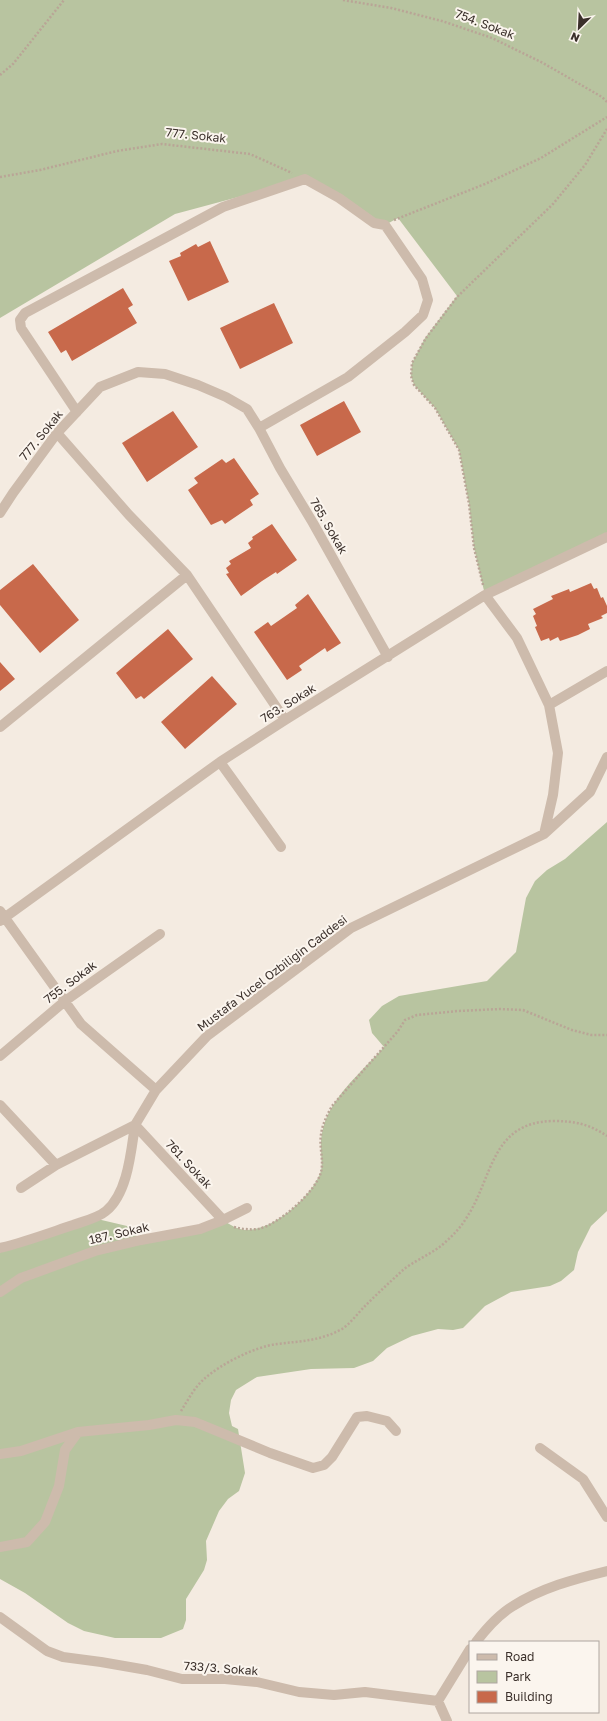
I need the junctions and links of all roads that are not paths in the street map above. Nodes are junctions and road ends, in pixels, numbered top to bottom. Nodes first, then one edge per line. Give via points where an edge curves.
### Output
1 (247, 409) joint
2 (76, 412) junction
3 (259, 428) junction
4 (57, 433) junction
5 (0, 513) edge
6 (607, 537) edge
7 (187, 575) junction
8 (485, 595) junction
9 (388, 657) junction
10 (607, 672) edge
11 (549, 705) junction
12 (285, 720) junction
13 (0, 727) edge
14 (607, 757) edge
15 (220, 762) junction
16 (544, 834) junction
17 (281, 846) dead end
18 (2, 917) edge
19 (160, 934) dead end
20 (65, 1001) junction
21 (0, 1056) edge
22 (156, 1090) junction
23 (0, 1105) edge
24 (135, 1125) junction
25 (56, 1165) junction
26 (21, 1188) dead end
27 (247, 1208) dead end
28 (223, 1220) junction
29 (0, 1248) edge
30 (0, 1292) edge
31 (396, 1431) dead end
32 (78, 1432) junction
33 (540, 1448) dead end
34 (0, 1454) edge
35 (607, 1517) edge
36 (0, 1547) edge
37 (607, 1571) edge
38 (0, 1617) edge
39 (477, 1641) edge
40 (469, 1651) edge
41 (438, 1701) junction
42 (447, 1721) edge

1 - 2 street, 777. Sokak via 219,394 165,374 138,372 100,387
1 - 3 street, 765. Sokak
2 - 3 street via 21,328 20,320 25,313 223,207 305,178 374,223 385,225 422,279 428,300 423,315 348,377
2 - 4 street, 777. Sokak
3 - 9 street, 765. Sokak
4 - 5 street, 777. Sokak
4 - 7 street via 129,515
6 - 8 street, 763. Sokak
7 - 12 street
7 - 13 street
8 - 9 street, 763. Sokak
8 - 11 street via 517,638
9 - 12 street, 763. Sokak
10 - 11 street
11 - 16 street via 558,753 553,795
12 - 15 street, 763. Sokak
14 - 16 street, Mustafa Yucel Ozbiligin Caddesi via 590,792
15 - 17 street
15 - 18 street, 763. Sokak
16 - 22 street, Mustafa Yucel Ozbiligin Caddesi via 351,928 207,1036
18 - 20 street
19 - 20 street, 755. Sokak
20 - 21 street, 755. Sokak
20 - 22 street via 81,1024
22 - 24 street, Mustafa Yucel Ozbiligin Caddesi
23 - 25 street
24 - 25 street
24 - 28 street, 761. Sokak
24 - 29 street via 124,1179 116,1198 106,1211 39,1237
25 - 26 street
27 - 28 street, 187. Sokak
28 - 30 street, 187. Sokak via 200,1229 95,1251 21,1278
31 - 32 street via 387,1421 368,1416 357,1417 332,1457 324,1466 313,1468 195,1422 176,1420
32 - 34 street via 21,1451
32 - 36 street via 65,1450 59,1486 45,1522 27,1542
33 - 35 street via 583,1479
37 - 39 street via 544,1590 512,1606 489,1626
38 - 41 street, 733/3. Sokak via 47,1651 63,1657 147,1670 182,1679 225,1679 257,1682 299,1692 334,1695 366,1692
40 - 41 street
41 - 42 street

